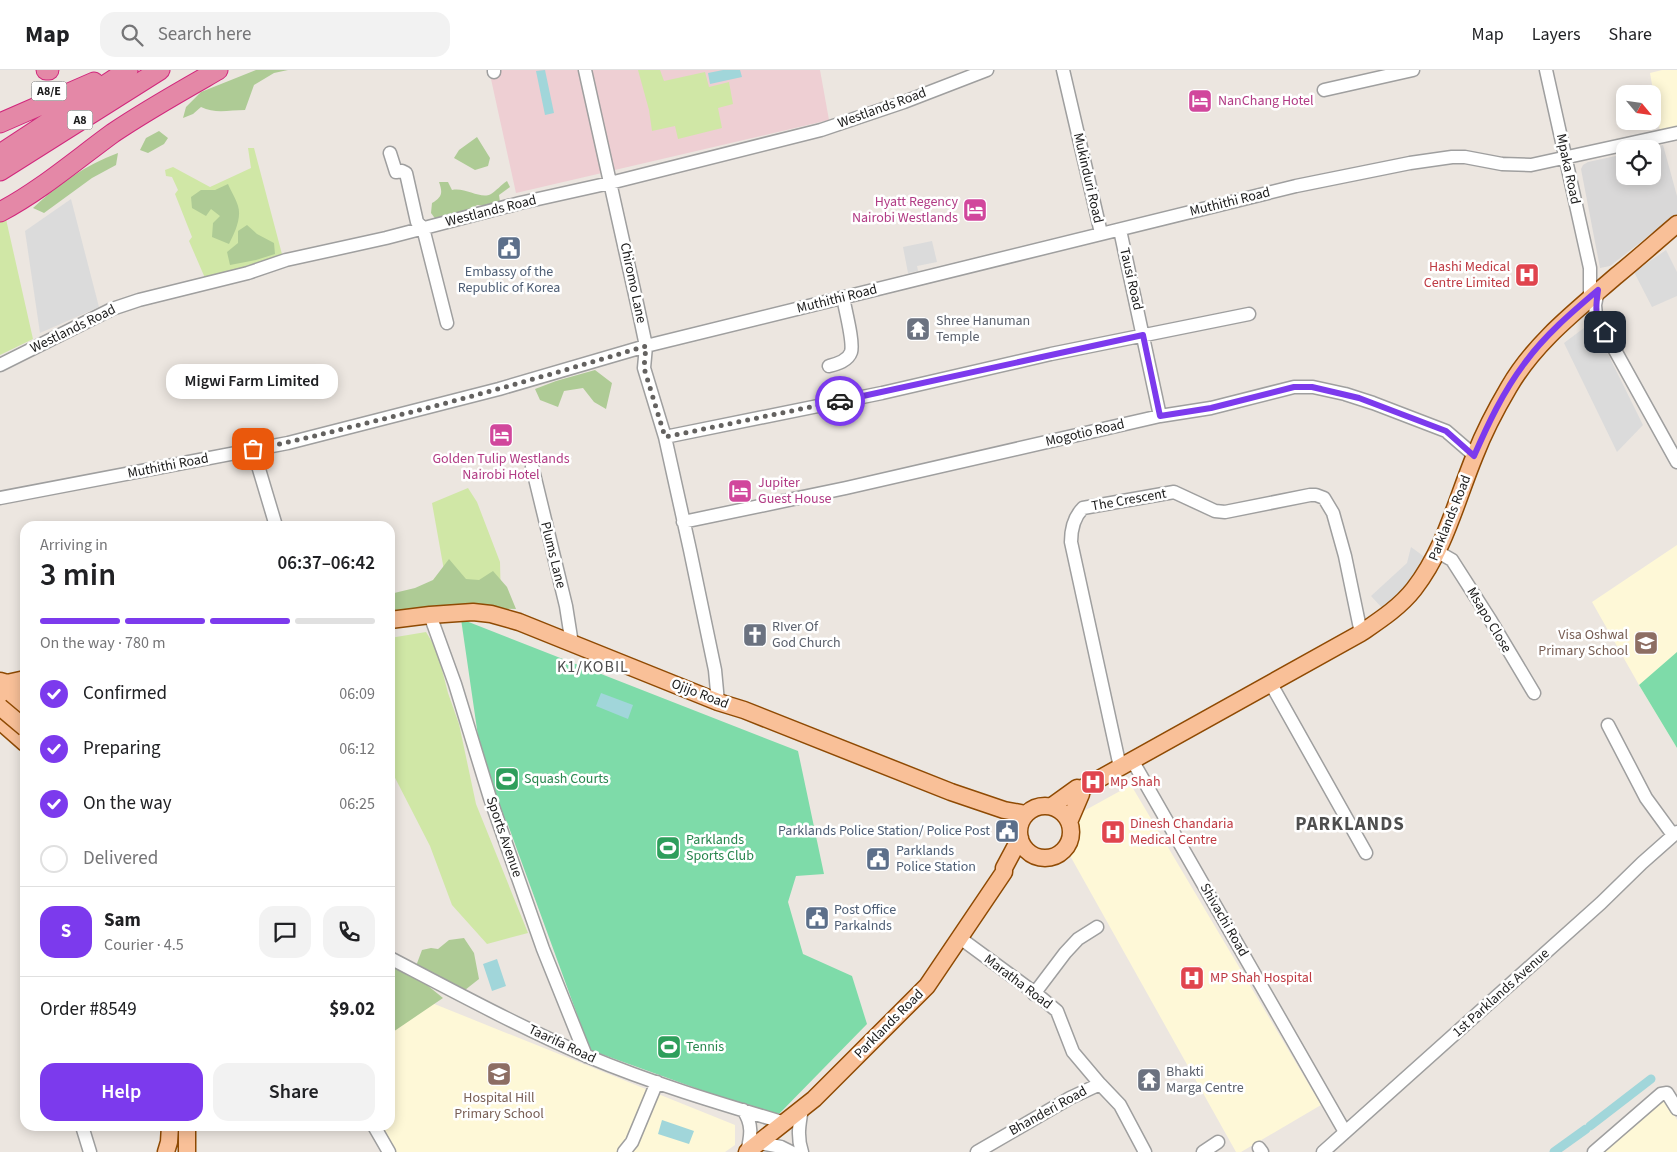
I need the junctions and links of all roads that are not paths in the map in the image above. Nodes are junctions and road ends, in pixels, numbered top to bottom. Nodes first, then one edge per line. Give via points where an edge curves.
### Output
1 (98, 70) edge
2 (122, 70) edge
3 (128, 70) edge
4 (160, 70) edge
5 (218, 70) edge
6 (585, 70) edge
7 (987, 70) edge
8 (1063, 70) edge
9 (1413, 70) edge
10 (1546, 70) edge
11 (1324, 90) dead end
12 (0, 112) edge
13 (0, 123) edge
14 (1677, 133) edge
15 (390, 153) dead end
16 (0, 154) edge
17 (1565, 157) junction
18 (0, 171) edge
19 (610, 183) junction
20 (0, 212) edge
21 (1677, 224) edge
22 (423, 228) junction
23 (1120, 230) junction
24 (1101, 234) junction
25 (1590, 268) junction
26 (1614, 278) junction
27 (1594, 293) junction
28 (843, 297) junction
29 (1249, 314) dead end
30 (1596, 316) junction
31 (1567, 319) junction
32 (446, 323) dead end
33 (1143, 335) junction
34 (646, 346) junction
35 (0, 365) edge
36 (829, 366) dead end
37 (1160, 416) junction
38 (665, 437) junction
39 (253, 449) junction
40 (1474, 456) junction
41 (1677, 462) edge
42 (532, 466) dead end
43 (0, 498) edge
44 (275, 521) edge
45 (683, 522) junction
46 (1438, 552) junction
47 (430, 615) junction
48 (395, 619) edge
49 (1362, 633) junction
50 (572, 644) junction
51 (20, 680) edge
52 (0, 681) edge
53 (1271, 684) junction
54 (1534, 693) dead end
55 (20, 695) edge
56 (1, 701) edge
57 (718, 702) junction
58 (20, 710) edge
59 (0, 721) edge
60 (20, 722) edge
61 (1608, 725) dead end
62 (0, 734) edge
63 (20, 739) edge
64 (20, 750) edge
65 (1126, 764) junction
66 (1081, 789) junction
67 (1052, 806) junction
68 (1004, 810) junction
69 (1026, 814) junction
70 (1069, 822) junction
71 (1019, 834) junction
72 (1675, 834) edge
73 (1366, 854) dead end
74 (1039, 857) junction
75 (1004, 872) junction
76 (1097, 927) dead end
77 (960, 938) junction
78 (395, 961) edge
79 (1034, 994) junction
80 (586, 1056) junction
81 (657, 1082) junction
82 (1100, 1084) junction
83 (802, 1109) junction
84 (1677, 1109) edge
85 (743, 1110) junction
86 (785, 1123) junction
87 (84, 1131) edge
88 (169, 1131) edge
89 (188, 1131) edge
90 (377, 1131) edge
91 (1345, 1132) junction
92 (1218, 1142) dead end
93 (751, 1149) edge
94 (90, 1152) edge
95 (166, 1152) edge
96 (187, 1152) edge
97 (389, 1152) edge
98 (624, 1152) edge
99 (791, 1152) edge
100 (802, 1152) edge
101 (977, 1152) edge
102 (1146, 1152) edge
103 (1203, 1152) edge
104 (1323, 1152) edge
105 (1594, 1152) edge

1 - 12 highway, A8/E
2 - 13 highway, A8/E
3 - 16 highway, A8
4 - 18 highway, A8
5 - 20 highway via 135,118
6 - 19 street, Chiromo Lane
7 - 19 street, Westlands Road via 821,130
8 - 24 street, Mukinduri Road
9 - 11 street
10 - 17 street, Mpaka Road
14 - 17 street, Muthithi Road
15 - 22 street via 396,172 406,173 417,222
17 - 23 street, Muthithi Road via 1522,165 1464,157 1435,159 1296,186
17 - 25 street, Mpaka Road
19 - 22 street, Westlands Road via 520,202
19 - 34 street, Chiromo Lane
21 - 26 main road, Parklands Road
22 - 32 street
22 - 35 street, Westlands Road via 286,260 112,309
23 - 24 street, Muthithi Road
23 - 33 street, Tausi Road
24 - 28 street, Muthithi Road
25 - 26 street via 1597,275
25 - 27 street, Mpaka Road
26 - 27 main road, Parklands Road
27 - 30 street, Mpaka Road
27 - 31 main road, Parklands Road
28 - 34 street, Muthithi Road
28 - 36 street via 851,351 840,363
29 - 33 street
30 - 31 street via 1584,312
30 - 41 street
31 - 40 main road, Parklands Road via 1524,364
33 - 37 street, Tausi Road
33 - 38 street
34 - 38 street, Chiromo Lane via 644,368
34 - 39 street, Muthithi Road via 442,404
37 - 40 street, Mogotio Road via 1211,408 1294,387 1312,387 1373,403 1446,431
37 - 45 street, Mogotio Road
38 - 45 street, Chiromo Lane
39 - 43 street, Muthithi Road
39 - 44 street
40 - 46 main road, Parklands Road
42 - 50 street, Plums Lane
45 - 57 street, Chiromo Lane via 715,670
46 - 49 main road, Parklands Road via 1406,598
46 - 54 street, Msapo Close via 1452,560
47 - 48 main road, Ojijo Road
47 - 50 main road, Ojijo Road via 491,614
47 - 80 street, Sports Avenue via 540,940
49 - 53 main road, Parklands Road
49 - 65 street, The Crescent via 1338,528 1328,502 1320,496 1214,512 1174,492 1084,508 1075,520 1071,542
50 - 57 main road, Ojijo Road
51 - 52 main road
53 - 65 main road, Parklands Road
53 - 73 street
55 - 56 main road
56 - 58 main road
56 - 60 main road, bridge
57 - 68 main road, Ojijo Road
59 - 63 main road
61 - 72 street via 1646,798
62 - 64 main road
65 - 66 main road, Parklands Road
65 - 91 street, Shivachi Road
66 - 67 main road, Parklands Road via 1077,788
66 - 70 main road
67 - 69 main road via 1033,808
67 - 70 main road
68 - 69 main road, Ojijo Road
68 - 71 main road
69 - 71 main road
70 - 74 main road via 1070,838 1062,852 1047,858
71 - 74 main road via 1024,847
71 - 75 main road, Parklands Road
72 - 91 street, 1st Parklands Avenue
74 - 75 main road, Parklands Road
75 - 77 main road, Parklands Road
76 - 79 street via 1078,939
77 - 79 street, Maratha Road
77 - 83 main road, Parklands Road via 926,986
78 - 80 street, Taarifa Road
79 - 82 street, Maratha Road via 1057,1011 1073,1052
80 - 81 street, Taarifa Road
81 - 85 street, Taarifa Road
81 - 98 street via 632,1142
82 - 101 street, Bhanderi Road
82 - 102 street, Bhanderi Road via 1120,1105
83 - 86 main road, Parklands Road
83 - 100 street via 798,1129
84 - 105 street via 1667,1093 1661,1094
85 - 86 street, Taarifa Road
85 - 93 street via 751,1125
86 - 93 main road, Parklands Road
87 - 94 street
88 - 95 main road
89 - 96 main road
90 - 97 street
91 - 104 street, 1st Parklands Avenue
92 - 103 street
93 - 99 street via 781,1147

